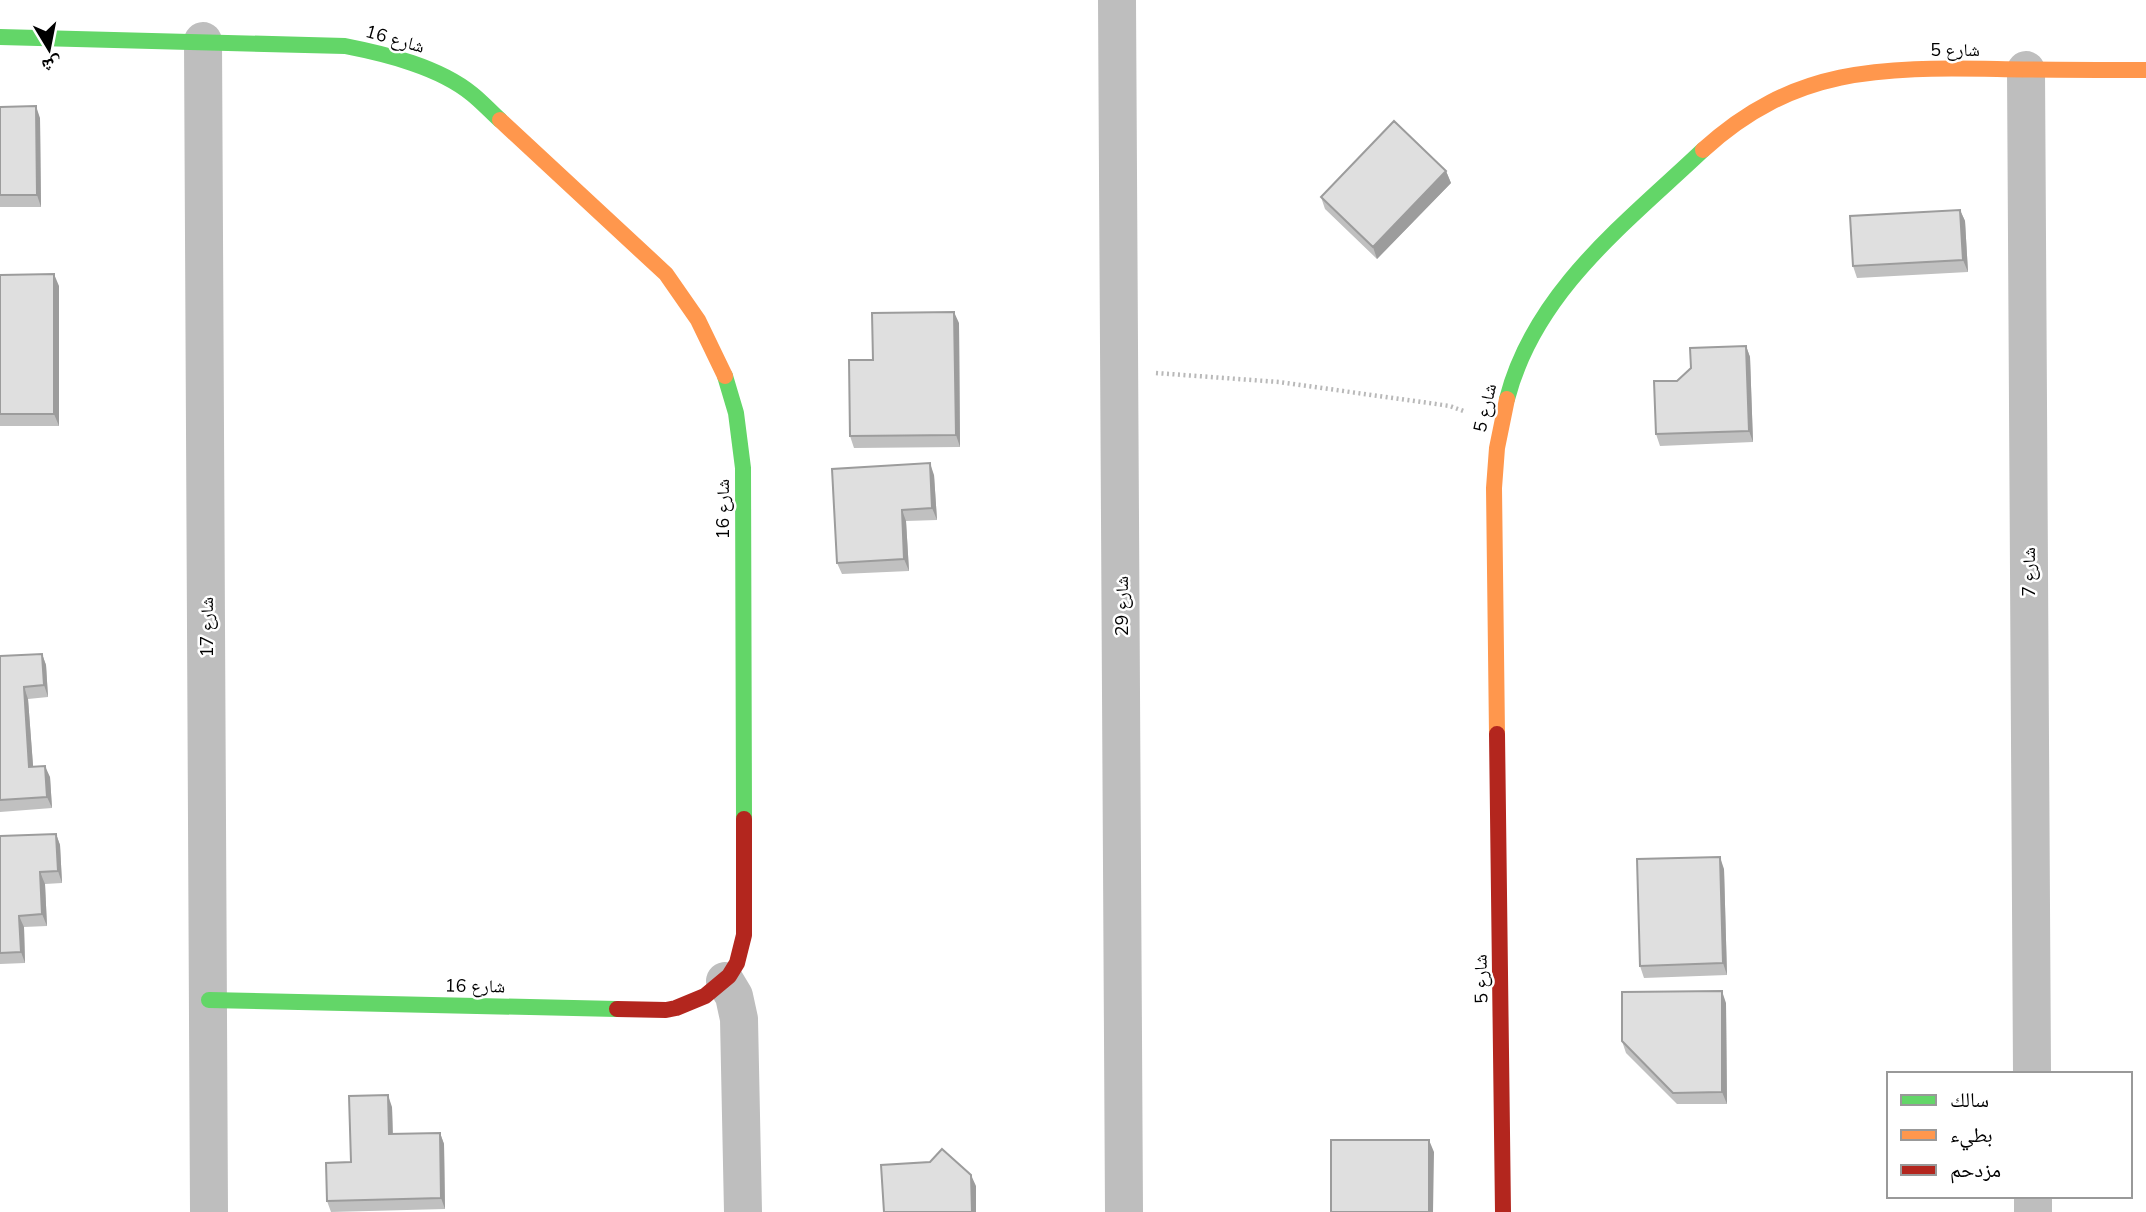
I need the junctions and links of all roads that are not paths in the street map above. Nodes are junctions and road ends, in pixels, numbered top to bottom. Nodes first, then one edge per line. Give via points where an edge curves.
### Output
1 (1117, 0) edge
2 (0, 37) edge
3 (203, 41) junction
4 (2026, 70) junction
5 (2146, 70) edge
6 (725, 981) junction
7 (209, 1000) junction
8 (2032, 1072) edge
9 (209, 1212) edge
10 (743, 1212) edge
11 (1124, 1212) edge
12 (1503, 1212) edge

1 - 11 street, شارع 29
2 - 3 street, شارع 16
3 - 6 street, شارع 16 via 378,51 410,61 470,92 666,274 711,341 736,408 743,468 744,935 735,966
3 - 7 street, شارع 17
4 - 5 street, شارع 5
4 - 8 street, شارع 7
4 - 12 street, شارع 5 via 1908,69 1858,74 1795,89 1747,114 1725,129 1582,265 1532,334 1514,372 1500,423 1494,488
6 - 7 street, شارع 16 via 695,1002 666,1010
6 - 10 street via 739,1019
7 - 9 street, شارع 17

